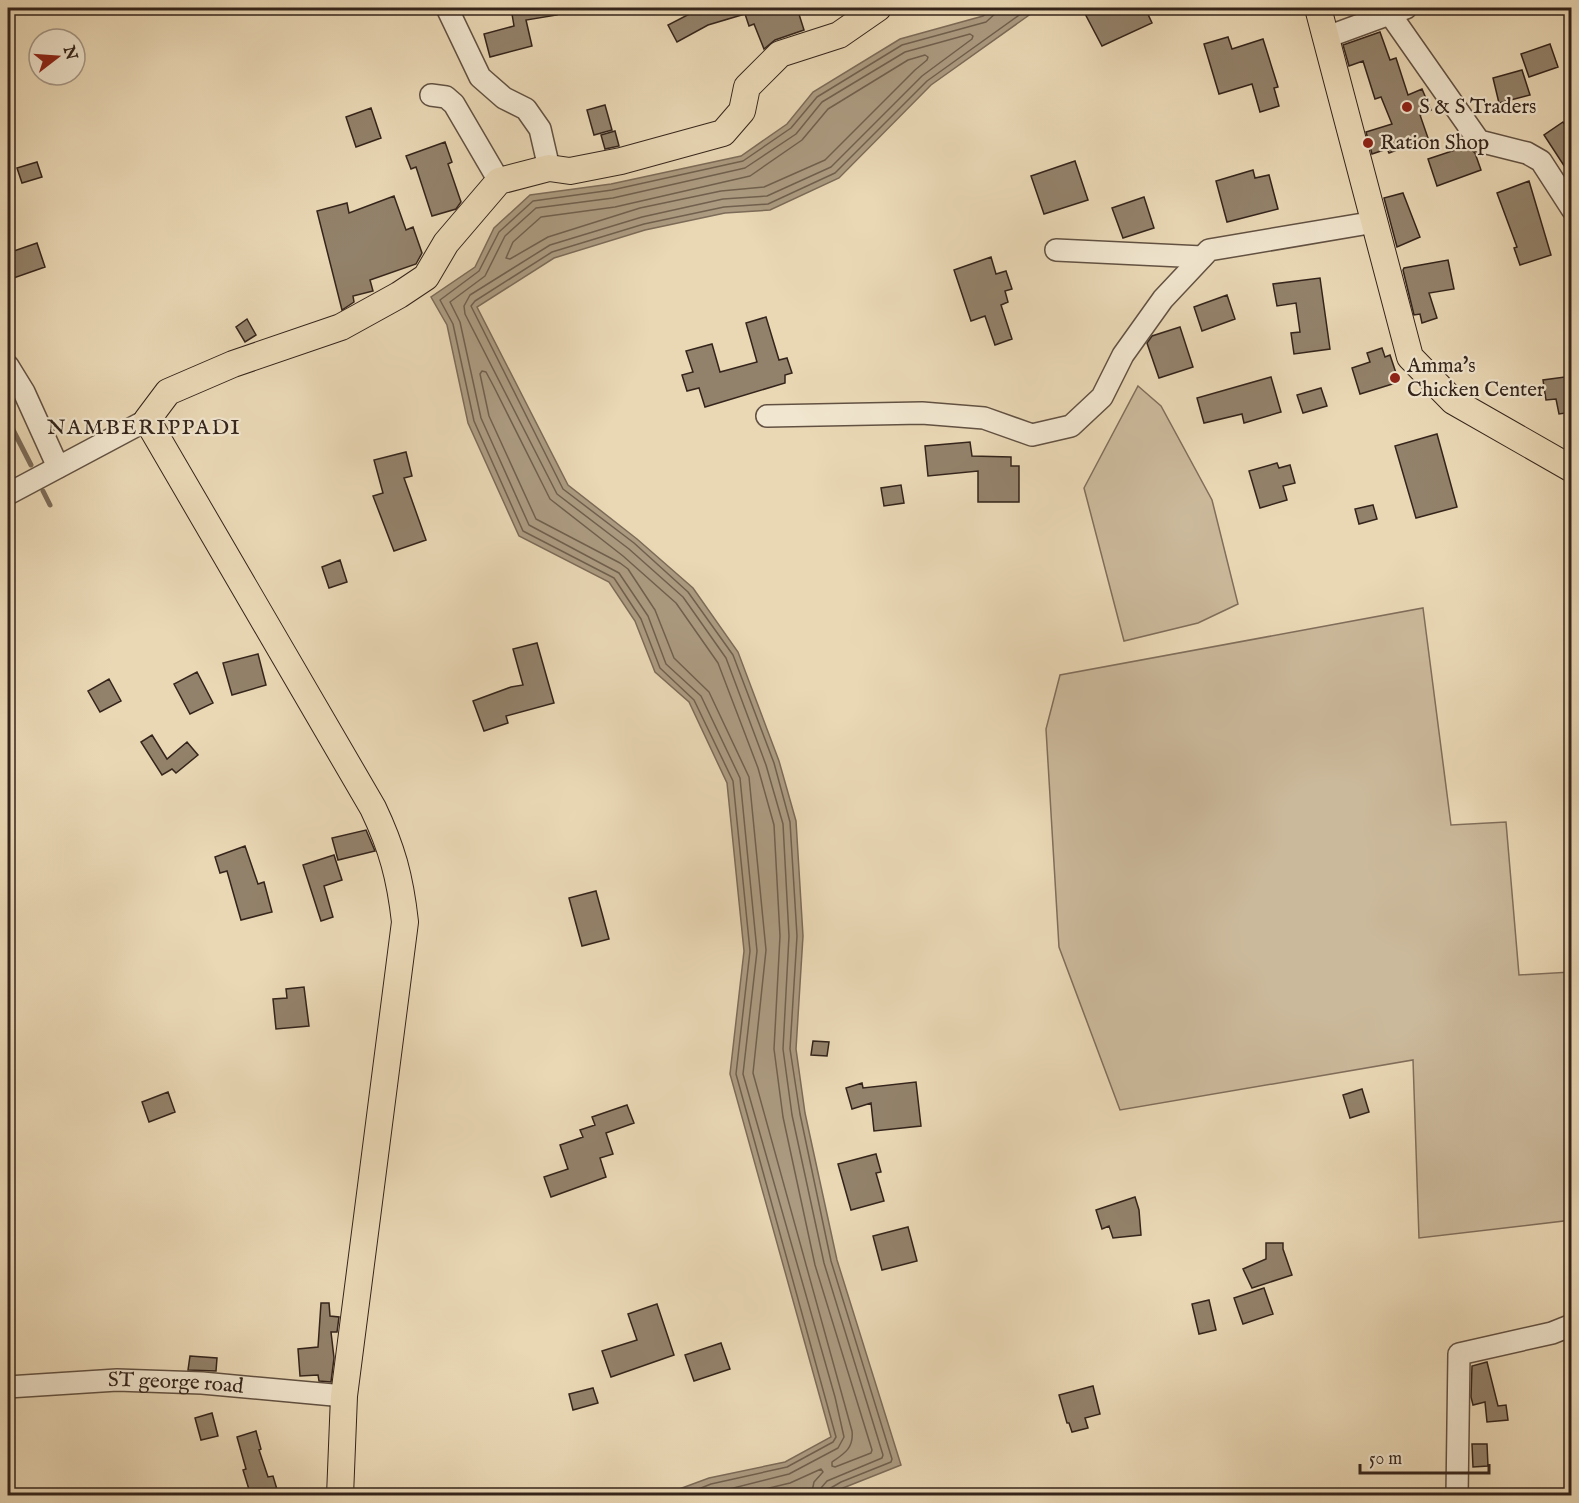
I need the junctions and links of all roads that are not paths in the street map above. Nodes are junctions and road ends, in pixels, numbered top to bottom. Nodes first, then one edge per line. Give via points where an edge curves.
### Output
1 (447, 8) edge
2 (878, 8) edge
3 (1318, 8) edge
4 (1398, 10) edge
5 (1327, 37) junction
6 (431, 95) dead end
7 (549, 168) junction
8 (499, 181) junction
9 (1572, 209) edge
10 (1375, 222) junction
11 (1056, 250) dead end
12 (1202, 257) junction
13 (8, 366) edge
14 (767, 416) dead end
15 (147, 420) junction
16 (58, 467) junction
17 (1572, 469) edge
18 (8, 494) edge
19 (1572, 1325) edge
20 (8, 1387) edge
21 (344, 1396) junction
22 (340, 1496) edge
23 (1457, 1496) edge

1 - 7 street via 480,76 504,98 526,109 540,129
2 - 7 main road via 839,35 780,54 747,87 742,111 723,133 570,171
3 - 5 main road
4 - 5 street
4 - 9 street via 1479,141 1527,153 1541,161
5 - 10 main road
6 - 8 street via 454,104
7 - 8 main road
8 - 15 main road via 446,243 426,277 341,327 233,364 168,392
10 - 12 street via 1209,250
10 - 17 main road via 1410,357 1453,401
11 - 12 street
12 - 14 street via 1163,299 1123,355 1102,397 1071,426 1032,435 984,418 922,413
13 - 16 street
15 - 16 street
15 - 21 main road via 373,808 392,852 400,884 404,932
16 - 18 street
19 - 23 street via 1459,1354
20 - 21 street, ST george road via 117,1380
21 - 22 main road

